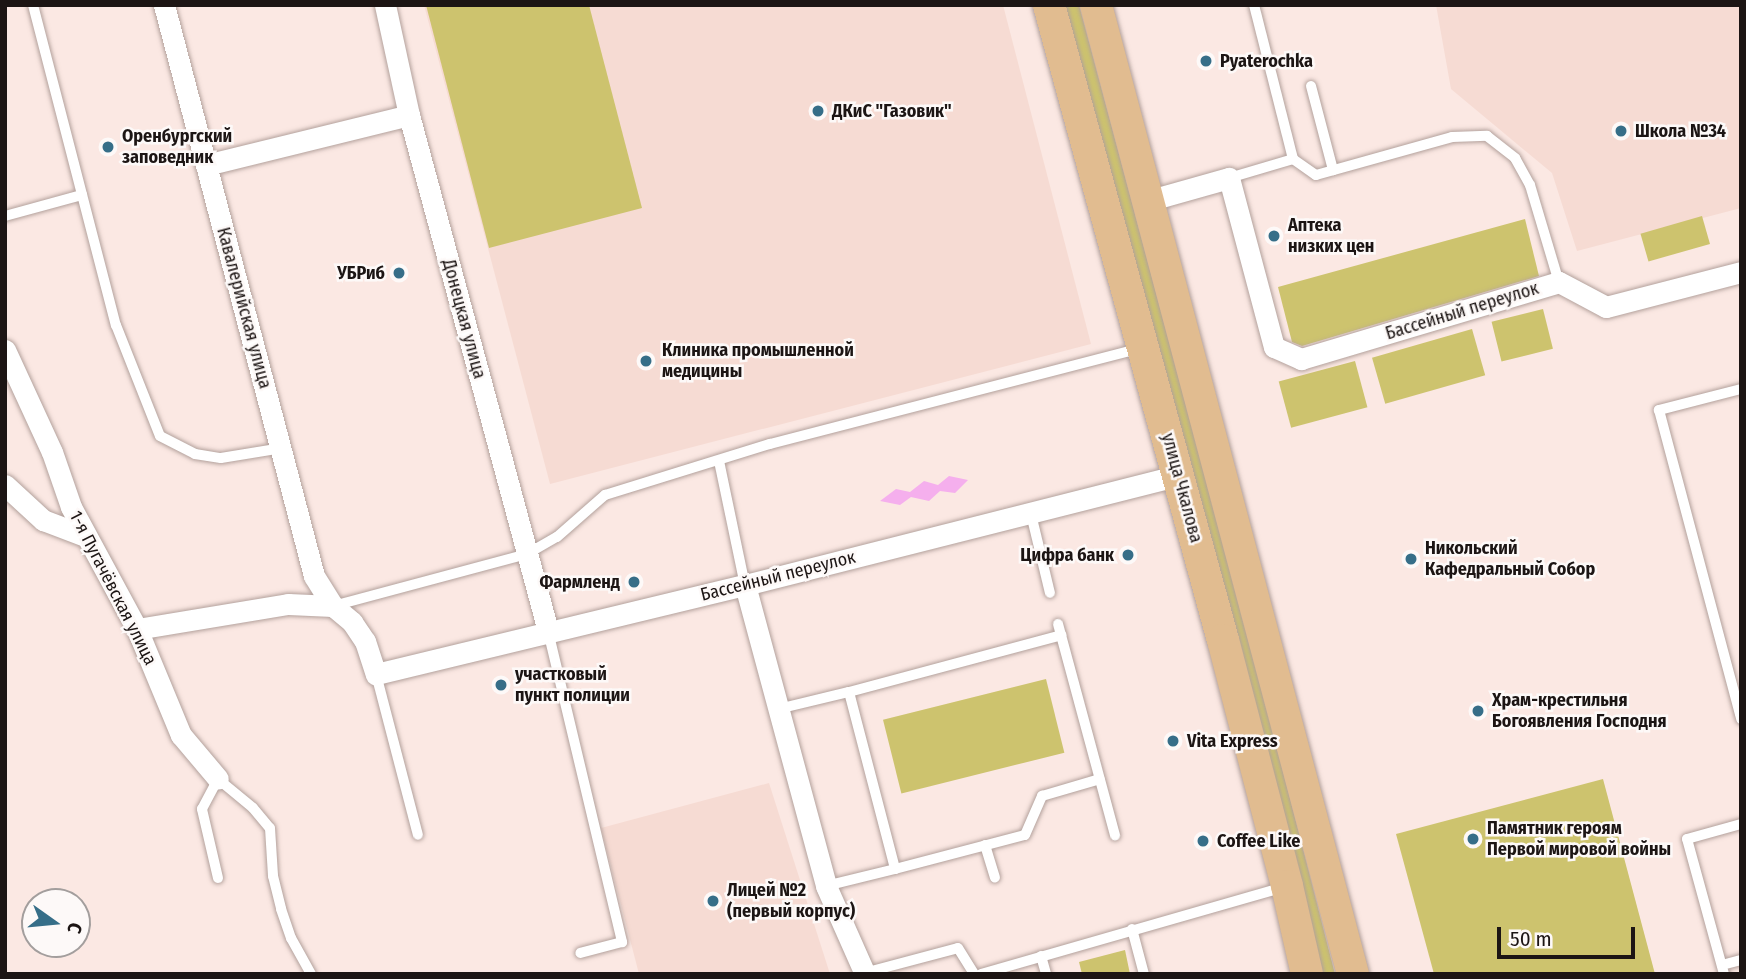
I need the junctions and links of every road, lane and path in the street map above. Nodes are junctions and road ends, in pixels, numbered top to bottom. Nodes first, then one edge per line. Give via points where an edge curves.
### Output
1 (33, 5) edge
2 (164, 5) edge
3 (385, 5) edge
4 (1049, 5) edge
5 (1096, 5) edge
6 (1254, 5) edge
7 (1311, 86) dead end
8 (409, 114) junction
9 (1293, 159) junction
10 (206, 165) junction
11 (1333, 170) junction
12 (1228, 178) junction
13 (82, 195) junction
14 (1147, 201) junction
15 (5, 216) edge
16 (1741, 272) edge
17 (1559, 282) junction
18 (1144, 347) junction
19 (5, 350) edge
20 (1741, 389) edge
21 (282, 448) junction
22 (719, 461) junction
23 (1179, 475) junction
24 (5, 485) edge
25 (1031, 514) junction
26 (85, 536) junction
27 (527, 554) junction
28 (314, 576) junction
29 (745, 585) junction
30 (1050, 593) dead end
31 (288, 604) junction
32 (332, 607) junction
33 (137, 629) junction
34 (548, 631) junction
35 (376, 674) junction
36 (849, 692) junction
37 (778, 709) junction
38 (1741, 719) edge
39 (218, 779) junction
40 (1100, 779) junction
41 (1741, 824) edge
42 (418, 835) dead end
43 (1115, 835) dead end
44 (985, 845) junction
45 (895, 869) junction
46 (995, 877) dead end
47 (218, 878) dead end
48 (827, 886) junction
49 (1287, 886) junction
50 (1132, 929) junction
51 (580, 953) dead end
52 (1041, 956) junction
53 (1741, 960) edge
54 (1723, 969) edge
55 (865, 973) edge
56 (311, 974) edge
57 (974, 974) edge
58 (981, 974) edge
59 (1046, 974) edge
60 (1144, 974) edge
61 (1307, 974) edge
62 (1353, 974) edge

1 - 13 lane
2 - 10 street, Кавалерийская улица
3 - 8 street, Донецкая улица
4 - 18 main road, улица Чкалова
5 - 14 main road
6 - 9 lane
7 - 11 lane
8 - 10 street
8 - 27 street, Донецкая улица
9 - 11 lane via 1316,175
9 - 12 lane
10 - 21 street, Кавалерийская улица
11 - 17 lane via 1452,137 1488,136 1516,158 1530,185
12 - 14 street
12 - 17 street, Бассейный переулок via 1274,347 1301,359
13 - 15 lane
13 - 21 lane via 116,325 160,436 195,454 221,457
14 - 62 main road
16 - 17 street, Бассейный переулок via 1605,307
18 - 22 lane
18 - 23 main road, улица Чкалова
19 - 26 street, 1-я Пугачёвская улица
20 - 38 lane via 1659,410
21 - 28 street, Кавалерийская улица
22 - 27 lane via 605,495 557,537
22 - 29 lane
23 - 25 street, Бассейный переулок
23 - 49 main road, улица Чкалова
24 - 26 street via 43,520
25 - 29 street, Бассейный переулок
25 - 30 lane
26 - 33 street, 1-я Пугачёвская улица
27 - 32 lane
27 - 34 street, Донецкая улица
28 - 31 street
28 - 32 street, Кавалерийская улица
29 - 34 street, Бассейный переулок
29 - 37 street
31 - 32 street
31 - 33 street
32 - 35 street, Кавалерийская улица via 352,622 365,641
33 - 39 street, 1-я Пугачёвская улица via 181,735
34 - 35 street, Бассейный переулок
34 - 51 lane via 622,942
35 - 42 lane
36 - 37 lane
36 - 40 lane via 1059,630
36 - 45 lane
37 - 48 street
39 - 47 lane via 202,809
39 - 56 lane via 270,828 281,909
40 - 43 lane
40 - 44 lane via 1042,796 1025,835
41 - 54 lane via 1687,839
44 - 45 lane
44 - 46 lane
45 - 48 lane
48 - 55 street
49 - 50 lane
49 - 61 main road, улица Чкалова
50 - 52 lane
50 - 60 lane
52 - 58 lane
52 - 59 lane
53 - 54 lane
55 - 57 lane via 957,948

